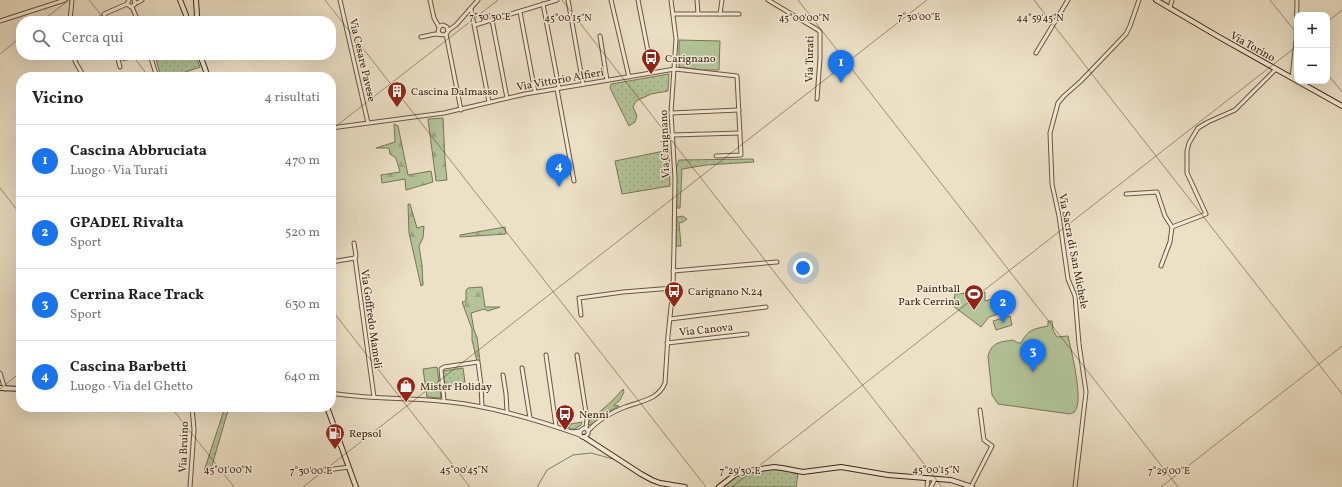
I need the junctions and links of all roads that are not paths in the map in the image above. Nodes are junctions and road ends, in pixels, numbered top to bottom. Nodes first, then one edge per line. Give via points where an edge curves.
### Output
1 (65, 0) edge
2 (72, 0) edge
3 (129, 0) edge
4 (142, 0) edge
5 (180, 0) edge
6 (196, 0) edge
7 (340, 0) edge
8 (430, 0) edge
9 (478, 0) edge
10 (557, 0) edge
11 (568, 0) edge
12 (611, 0) edge
13 (638, 0) edge
14 (671, 0) edge
15 (697, 0) edge
16 (722, 0) edge
17 (768, 0) edge
18 (1068, 0) edge
19 (1139, 0) edge
20 (1156, 0) edge
21 (1172, 0) edge
22 (1297, 0) edge
23 (134, 1) edge
24 (127, 4) junction
25 (543, 4) junction
26 (132, 7) junction
27 (1170, 8) junction
28 (471, 9) junction
29 (520, 12) junction
30 (673, 14) junction
31 (698, 14) junction
32 (720, 14) junction
33 (739, 14) dead end
34 (186, 15) edge
35 (70, 16) edge
36 (105, 16) edge
37 (136, 16) edge
38 (197, 16) edge
39 (492, 20) junction
40 (0, 21) edge
41 (456, 25) junction
42 (475, 25) junction
43 (446, 26) junction
44 (440, 29) junction
45 (448, 30) junction
46 (445, 35) junction
47 (600, 36) dead end
48 (421, 37) dead end
49 (1036, 53) dead end
50 (75, 60) edge
51 (118, 60) edge
52 (152, 60) edge
53 (202, 60) edge
54 (120, 67) dead end
55 (675, 69) junction
56 (1276, 69) junction
57 (81, 72) edge
58 (155, 72) edge
59 (206, 72) edge
60 (652, 72) junction
61 (629, 77) junction
62 (1292, 78) junction
63 (608, 80) junction
64 (583, 84) junction
65 (558, 88) junction
66 (535, 92) junction
67 (507, 98) junction
68 (817, 99) dead end
69 (489, 102) junction
70 (1342, 106) edge
71 (461, 110) junction
72 (739, 110) junction
73 (672, 113) junction
74 (368, 123) junction
75 (336, 127) edge
76 (740, 133) junction
77 (673, 135) junction
78 (716, 156) dead end
79 (574, 181) dead end
80 (1126, 194) dead end
81 (1172, 227) junction
82 (354, 243) dead end
83 (355, 258) junction
84 (336, 261) edge
85 (777, 262) dead end
86 (1161, 266) dead end
87 (673, 272) junction
88 (673, 288) junction
89 (766, 307) dead end
90 (581, 315) dead end
91 (670, 319) junction
92 (747, 334) dead end
93 (667, 343) junction
94 (546, 355) dead end
95 (577, 355) dead end
96 (522, 368) dead end
97 (0, 373) edge
98 (503, 375) dead end
99 (2, 389) edge
100 (16, 389) edge
101 (336, 394) edge
102 (374, 398) junction
103 (444, 401) junction
104 (482, 406) junction
105 (980, 410) dead end
106 (192, 412) edge
107 (329, 412) edge
108 (507, 412) junction
109 (530, 418) junction
110 (585, 424) junction
111 (556, 426) junction
112 (580, 429) junction
113 (587, 429) junction
114 (572, 432) junction
115 (583, 436) junction
116 (349, 466) junction
117 (320, 471) dead end
118 (928, 479) junction
119 (935, 479) junction
120 (190, 487) edge
121 (356, 487) edge
122 (685, 487) edge
123 (719, 487) edge
124 (927, 487) edge
125 (931, 487) edge
126 (972, 487) edge
127 (1075, 487) edge

1 - 40 street
2 - 35 street
3 - 24 street
4 - 23 street
5 - 34 street
6 - 38 street
7 - 74 street, Via Cesare Pavese
8 - 44 street
9 - 28 street
10 - 25 street
11 - 64 street
12 - 61 street
13 - 60 street
14 - 30 street, Via Carignano
15 - 31 street
16 - 32 street
17 - 68 street, Via Turati via 820,32
18 - 49 street
19 - 127 street, Via Sacra di San Michele via 1126,34 1058,103 1051,126 1052,184 1068,279 1075,296 1078,344 1086,392
20 - 27 street, Via Torino
21 - 27 street
22 - 62 street
23 - 26 street
24 - 26 street
24 - 36 street via 104,14
25 - 29 street
25 - 65 street
26 - 37 street
27 - 56 street, Via Torino
28 - 41 street
28 - 42 street
29 - 39 street
29 - 66 street
30 - 31 street
30 - 55 street, Via Carignano via 676,39
31 - 32 street
32 - 33 street
39 - 42 street
39 - 67 street
41 - 43 street
41 - 45 street
42 - 69 street
43 - 44 street
43 - 45 street
44 - 46 street
44 - 48 street via 435,34
45 - 46 street
46 - 71 street
47 - 63 street
50 - 57 street
51 - 54 street
52 - 58 street
53 - 59 street
55 - 60 street, Via Vittorio Alfieri
55 - 72 street, Via Vittorio Alfieri via 737,76
55 - 73 street, Via Carignano
56 - 62 street, Via Torino
56 - 81 street via 1235,110 1208,122 1195,132 1187,151 1188,173 1206,214
60 - 61 street, Via Vittorio Alfieri
61 - 63 street, Via Vittorio Alfieri
62 - 70 street, Via Torino
63 - 64 street, Via Vittorio Alfieri
64 - 65 street, Via Vittorio Alfieri
65 - 66 street, Via Vittorio Alfieri
65 - 79 street
66 - 67 street, Via Vittorio Alfieri
67 - 69 street, Via Vittorio Alfieri
69 - 71 street, Via Vittorio Alfieri
71 - 74 street, Via Vittorio Alfieri
72 - 73 street
72 - 76 street
73 - 77 street, Via Carignano
74 - 75 street, Via Vittorio Alfieri
76 - 77 street
76 - 78 street via 741,155
77 - 87 street, Via Carignano
80 - 81 street via 1157,192 1165,216
81 - 86 street via 1170,242
82 - 83 street, Via Goffredo Mameli
83 - 84 street
83 - 102 street, Via Goffredo Mameli
85 - 87 street
87 - 88 street, Via Carignano
88 - 90 street via 579,298
88 - 91 street, Via Carignano
89 - 91 street
91 - 93 street, Via Carignano
92 - 93 street, Via Canova
93 - 113 street, Via Carignano via 665,383 662,390 651,398 611,414
94 - 111 street
95 - 110 street via 587,419
96 - 109 street
97 - 99 street
98 - 108 street
99 - 100 street
101 - 102 street
102 - 103 street
103 - 104 street
103 - 104 street via 441,369 478,362
104 - 108 street
105 - 126 street via 984,440 992,446
106 - 120 street, Via Bruino via 194,430
107 - 116 street
108 - 109 street
109 - 111 street
110 - 112 street
110 - 113 street
111 - 114 street
112 - 113 street
112 - 114 street
112 - 115 street
113 - 115 street
114 - 115 street
115 - 122 street via 652,480
116 - 117 street
116 - 121 street
118 - 119 street
118 - 123 street via 846,467 803,472 774,467 736,474
118 - 124 street
119 - 125 street
119 - 126 street via 952,480

